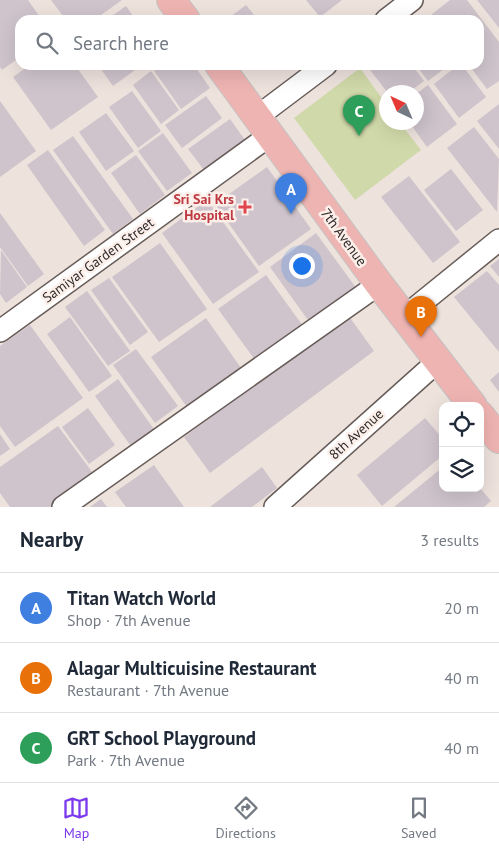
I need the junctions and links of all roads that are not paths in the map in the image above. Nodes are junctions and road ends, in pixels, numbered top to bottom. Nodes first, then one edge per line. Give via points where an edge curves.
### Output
1 (171, 0) edge
2 (412, 0) edge
3 (182, 15) edge
4 (392, 15) edge
5 (223, 70) edge
6 (321, 70) edge
7 (263, 127) junction
8 (499, 240) edge
9 (379, 284) junction
10 (404, 317) junction
11 (0, 331) edge
12 (438, 361) junction
13 (470, 402) edge
14 (484, 420) edge
15 (499, 439) edge
16 (63, 507) edge
17 (275, 507) edge

1 - 3 main road
2 - 4 street
5 - 7 main road, 7th Avenue
6 - 7 street, Samiyar Garden Street
7 - 9 main road, 7th Avenue
7 - 11 street, Samiyar Garden Street
8 - 10 street
9 - 10 main road, 7th Avenue
9 - 16 street
10 - 12 main road, 7th Avenue
12 - 13 main road, 7th Avenue
12 - 17 street, 8th Avenue
14 - 15 main road

